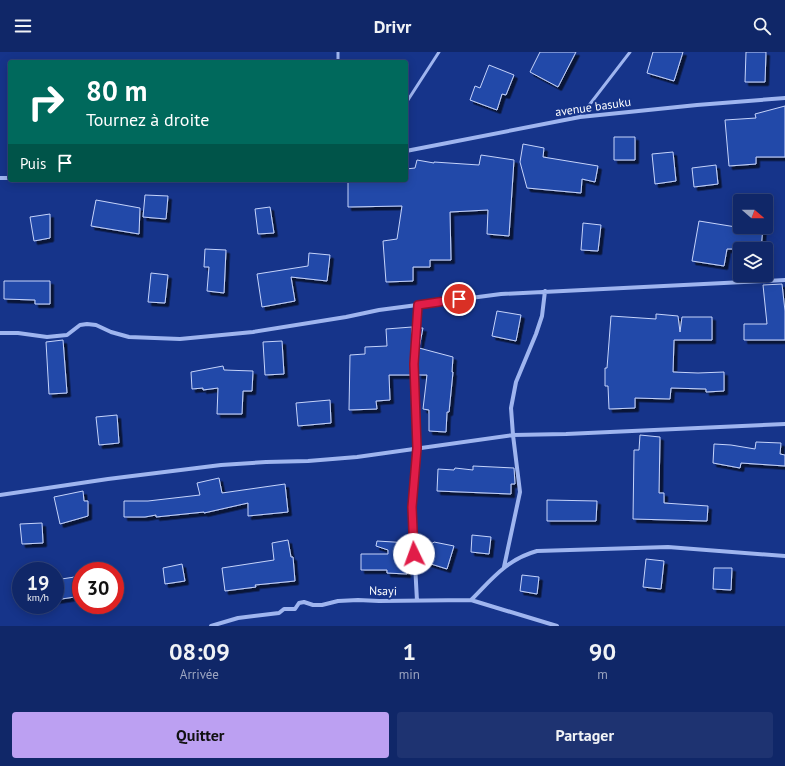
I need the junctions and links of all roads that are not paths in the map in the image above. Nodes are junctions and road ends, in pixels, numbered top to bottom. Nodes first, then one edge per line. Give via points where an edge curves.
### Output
1 (439, 52) edge
2 (630, 52) edge
3 (785, 98) edge
4 (408, 100) edge
5 (580, 117) junction
6 (408, 150) edge
7 (785, 280) edge
8 (545, 291) junction
9 (418, 305) junction
10 (0, 333) edge
11 (785, 424) edge
12 (512, 435) junction
13 (417, 448) junction
14 (0, 495) edge
15 (785, 556) edge
16 (504, 567) junction
17 (471, 600) junction
18 (417, 601) junction
19 (211, 626) edge
20 (557, 626) edge

1 - 4 lane
2 - 5 lane
3 - 5 street, avenue basuku
5 - 6 street, avenue basuku
7 - 8 street
8 - 9 street
8 - 12 street via 542,316 516,382 510,408
9 - 10 street via 252,332 180,339 124,336 87,324 67,335 47,337
9 - 13 street via 414,364
11 - 12 street
12 - 13 street
12 - 16 street via 520,492
13 - 14 street via 357,457 221,465
13 - 18 street via 412,507
15 - 16 street via 668,547 537,551 523,555
16 - 17 street
17 - 18 street, Nsayi
17 - 20 street, Nsayi
18 - 19 street, Nsayi via 358,600 322,605 304,602 299,603 295,609 238,618

